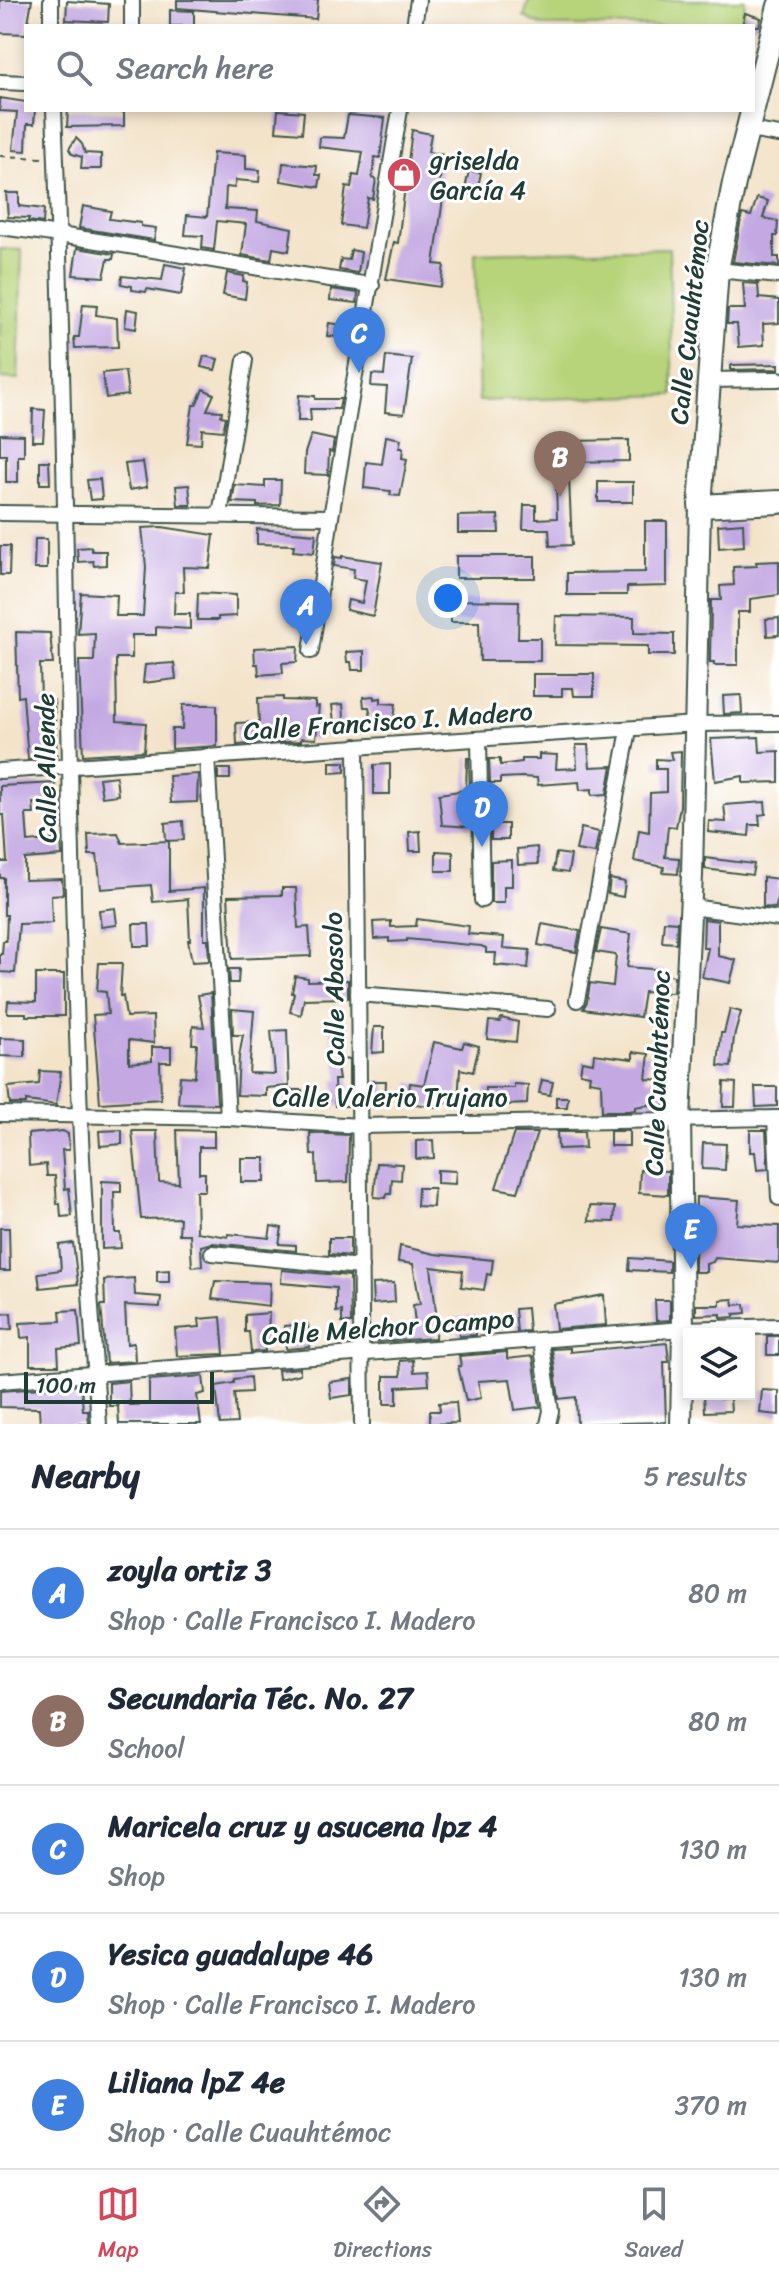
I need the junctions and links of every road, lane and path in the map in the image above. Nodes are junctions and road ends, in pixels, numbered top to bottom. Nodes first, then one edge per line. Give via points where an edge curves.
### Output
1 (51, 0) edge
2 (132, 0) edge
3 (418, 0) edge
4 (779, 6) edge
5 (51, 24) edge
6 (132, 24) edge
7 (414, 24) edge
8 (0, 82) edge
9 (24, 83) edge
10 (755, 105) edge
11 (54, 112) edge
12 (400, 112) edge
13 (753, 112) edge
14 (749, 130) junction
15 (779, 135) edge
16 (0, 156) edge
17 (56, 159) junction
18 (0, 227) edge
19 (57, 234) junction
20 (717, 270) junction
21 (779, 276) edge
22 (372, 285) junction
23 (245, 360) dead end
24 (779, 379) edge
25 (708, 380) junction
26 (779, 502) edge
27 (700, 506) junction
28 (0, 513) edge
29 (66, 513) junction
30 (220, 515) junction
31 (331, 517) junction
32 (311, 651) dead end
33 (779, 723) edge
34 (696, 724) junction
35 (629, 730) junction
36 (479, 739) junction
37 (356, 746) junction
38 (207, 756) junction
39 (70, 767) junction
40 (0, 771) edge
41 (482, 900) dead end
42 (691, 907) junction
43 (779, 919) edge
44 (358, 994) junction
45 (577, 1000) dead end
46 (548, 1009) dead end
47 (0, 1114) edge
48 (80, 1116) junction
49 (228, 1118) junction
50 (680, 1118) junction
51 (777, 1118) edge
52 (360, 1126) junction
53 (779, 1198) edge
54 (212, 1253) dead end
55 (361, 1267) junction
56 (779, 1326) edge
57 (715, 1328) edge
58 (683, 1329) junction
59 (541, 1340) junction
60 (362, 1353) junction
61 (96, 1374) junction
62 (0, 1381) edge
63 (99, 1424) edge
64 (362, 1424) edge
65 (548, 1424) edge
66 (681, 1424) edge

1 - 5 street
2 - 6 street
3 - 7 street
4 - 10 main road, Calle Cuauhtémoc
8 - 9 street
11 - 17 street, Calle Allende
12 - 22 street
13 - 14 main road, Calle Cuauhtémoc
14 - 15 street
14 - 20 main road, Calle Cuauhtémoc
16 - 17 path
17 - 19 street, Calle Allende
18 - 19 street
19 - 22 street
19 - 29 street, Calle Allende
20 - 21 street
20 - 25 main road, Calle Cuauhtémoc
22 - 31 street
23 - 30 street
24 - 25 street
25 - 27 main road, Calle Cuauhtémoc
26 - 27 main road
27 - 34 street, Calle Cuauhtémoc
28 - 29 street
29 - 30 street
29 - 39 street, Calle Allende
30 - 31 street
31 - 32 street
33 - 34 street, Calle Francisco I. Madero
34 - 35 street, Calle Francisco I. Madero
34 - 42 street, Calle Cuauhtémoc
35 - 36 street, Calle Francisco I. Madero
35 - 45 street
36 - 37 street, Calle Francisco I. Madero
36 - 41 street
37 - 38 street, Calle Francisco I. Madero
37 - 44 street, Calle Abasolo
38 - 39 street, Calle Francisco I. Madero
38 - 49 street
39 - 40 street, Calle Francisco I. Madero
39 - 48 street, Calle Allende
42 - 43 street
42 - 50 street, Calle Cuauhtémoc
44 - 46 street
44 - 52 street, Calle Abasolo
47 - 48 street, Calle Valerio Trujano
48 - 49 street, Calle Valerio Trujano
48 - 61 street, Calle Allende
49 - 52 street, Calle Valerio Trujano
50 - 51 street, Calle Valerio Trujano
50 - 52 street, Calle Valerio Trujano
50 - 58 street, Calle Cuauhtémoc
51 - 53 street
52 - 55 street, Calle Abasolo
54 - 55 street
55 - 60 street, Calle Abasolo
56 - 57 street, Calle Melchor Ocampo
58 - 59 street, Calle Melchor Ocampo
58 - 66 street, Calle Cuauhtémoc
59 - 60 street, Calle Melchor Ocampo
59 - 65 street via 551,1411
60 - 61 street, Calle Melchor Ocampo
60 - 64 street, Calle Abasolo
61 - 62 street, Calle Melchor Ocampo
61 - 63 street, Calle Allende

